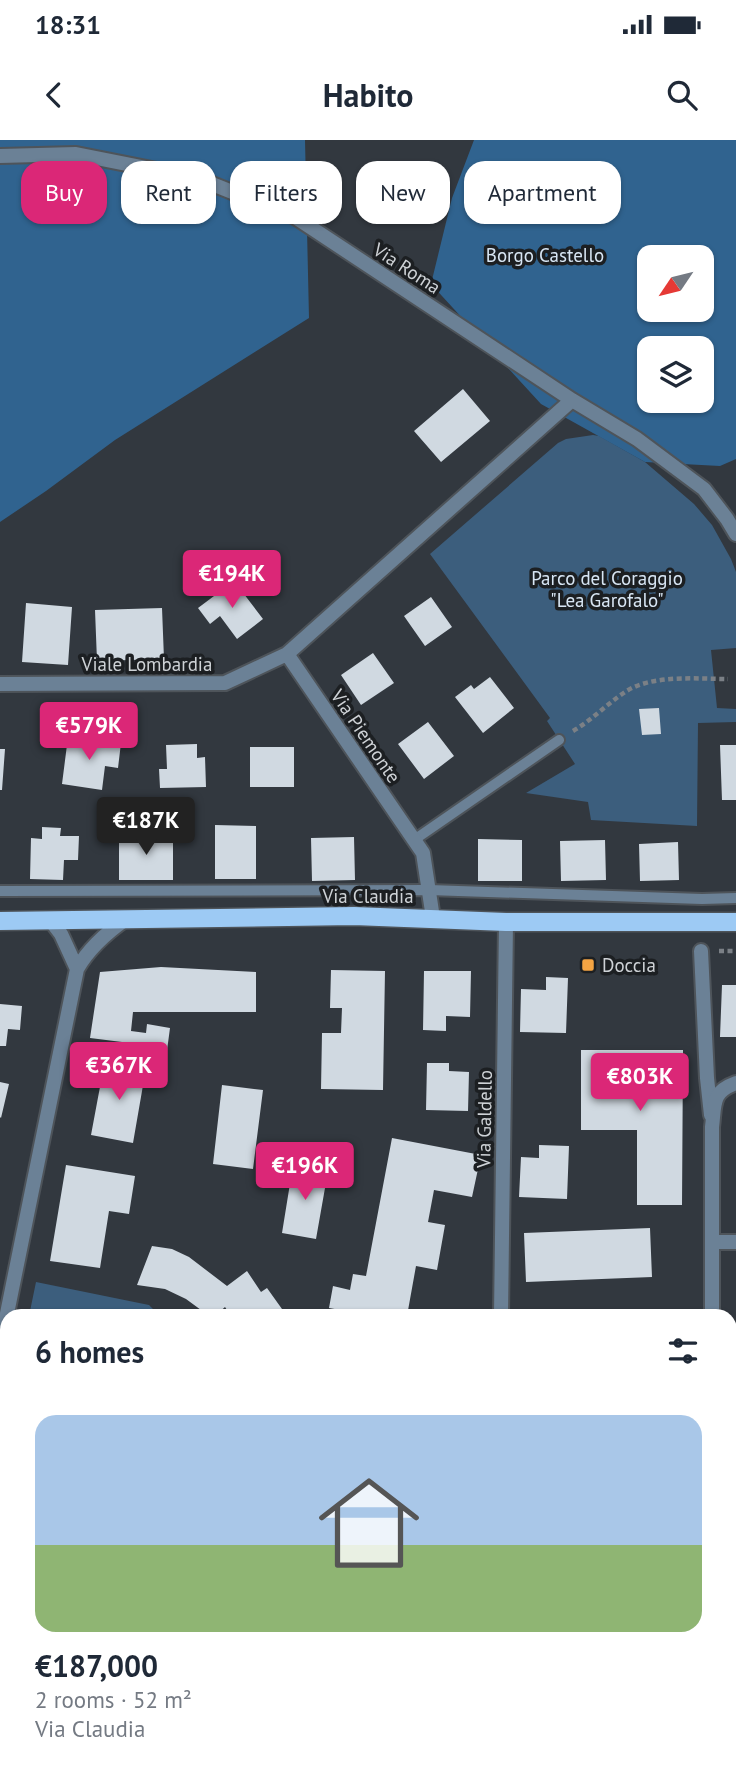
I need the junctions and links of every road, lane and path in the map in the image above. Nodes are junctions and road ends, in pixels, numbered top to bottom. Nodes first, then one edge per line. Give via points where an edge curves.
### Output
1 (0, 156) edge
2 (572, 400) junction
3 (736, 534) edge
4 (287, 654) junction
5 (728, 679) dead end
6 (0, 684) edge
7 (559, 740) joint
8 (414, 840) junction
9 (429, 890) junction
10 (0, 891) edge
11 (736, 898) edge
12 (433, 918) junction
13 (126, 919) junction
14 (51, 921) junction
15 (0, 922) edge
16 (506, 922) junction
17 (736, 922) edge
18 (701, 951) dead end
19 (77, 969) junction
20 (736, 1083) edge
21 (712, 1127) junction
22 (712, 1242) junction
23 (736, 1242) edge
24 (8, 1309) edge
25 (500, 1309) edge
26 (712, 1309) edge

1 - 2 street, Via Roma via 76,154 197,178 295,217
2 - 3 street, Via Roma via 637,439 704,489
2 - 4 street, Viale Lombardia
4 - 6 street, Viale Lombardia via 225,683
4 - 8 street, Via Piemonte
5 - 7 path via 644,682
7 - 8 lane
8 - 9 street, Via Piemonte via 423,853
9 - 10 lane
9 - 11 lane
9 - 12 street, Via Piemonte
12 - 13 main road, Via Claudia
12 - 16 main road, Via Claudia
13 - 14 main road, Via Claudia
13 - 19 street via 96,943
14 - 15 main road, Via Claudia
14 - 19 street
16 - 17 main road, Via Claudia
16 - 25 street, Via Galdello
18 - 21 street
19 - 24 street
20 - 21 street via 717,1096
21 - 22 street
22 - 23 street
22 - 26 street

